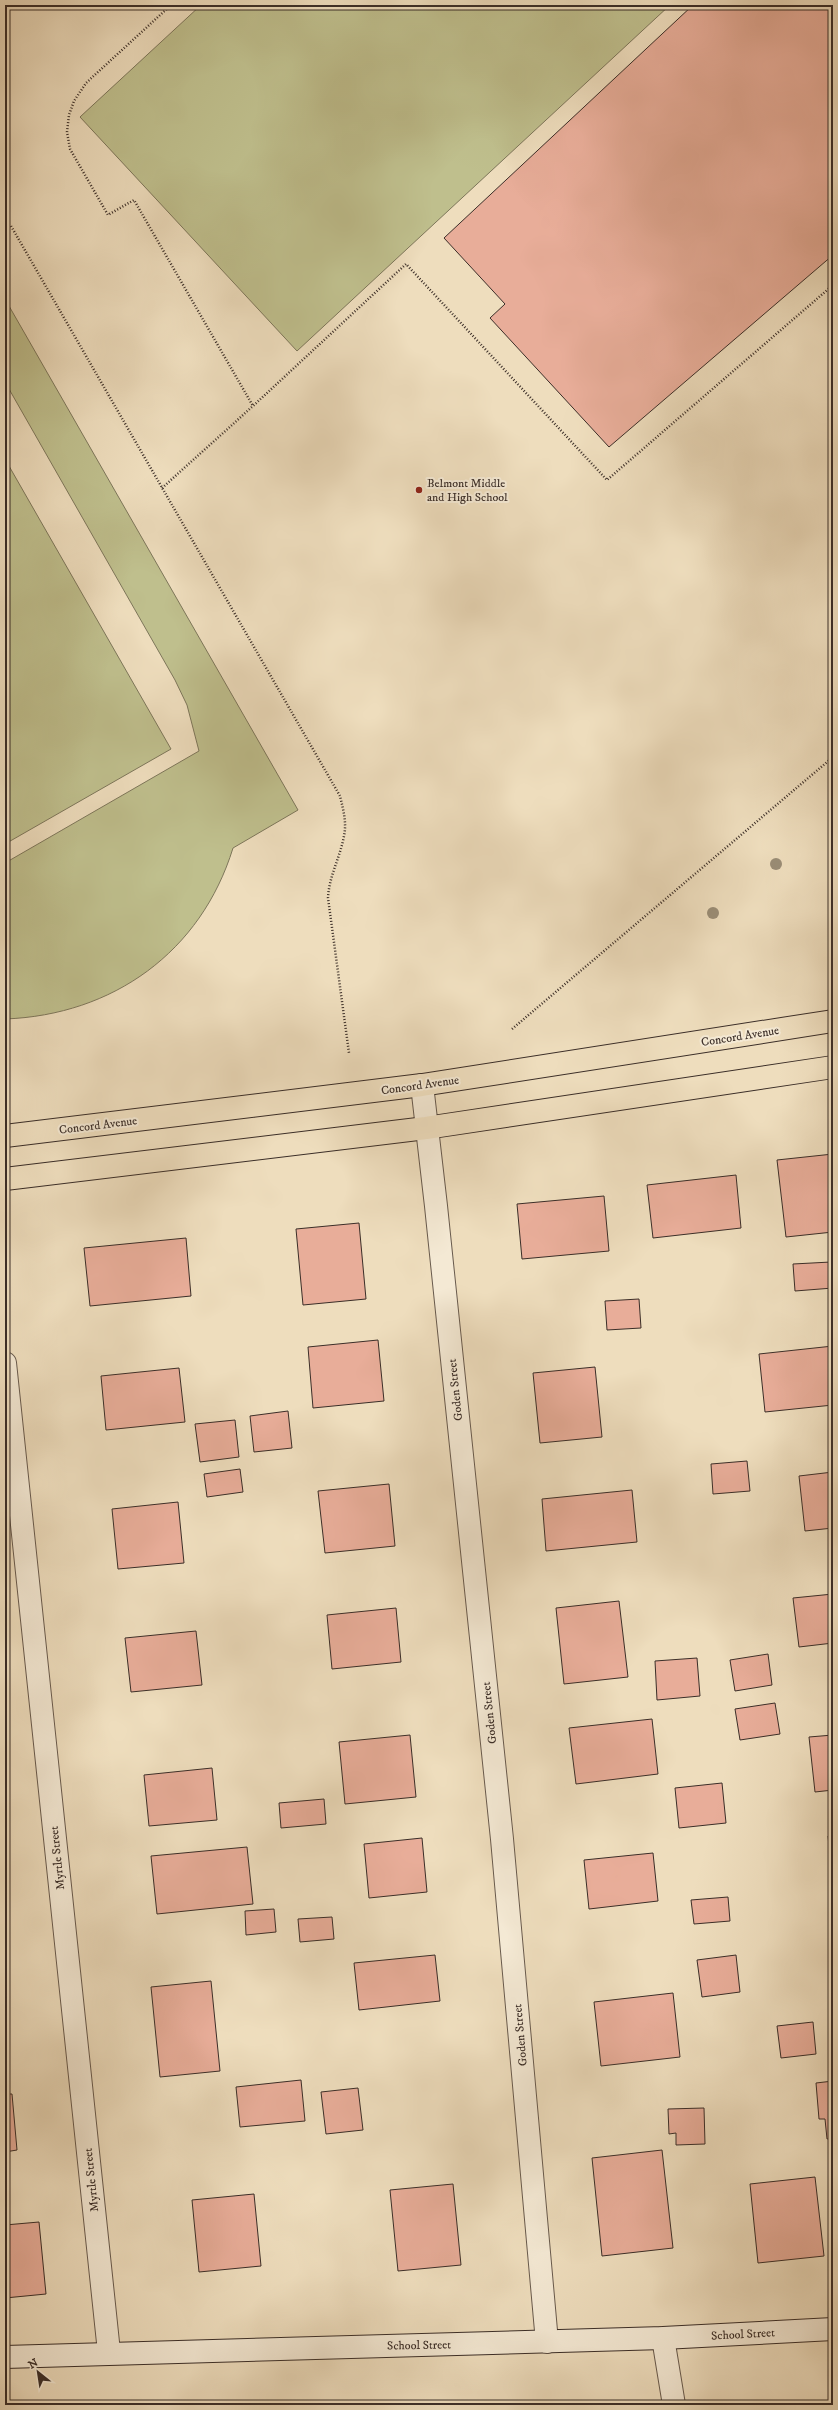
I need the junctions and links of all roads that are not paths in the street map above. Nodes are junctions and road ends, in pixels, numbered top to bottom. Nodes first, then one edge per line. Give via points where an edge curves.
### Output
1 (833, 1021) edge
2 (833, 1067) edge
3 (422, 1085) junction
4 (426, 1128) junction
5 (5, 1136) edge
6 (5, 1179) edge
7 (5, 1363) edge
8 (833, 2329) edge
9 (663, 2338) junction
10 (548, 2342) junction
11 (109, 2352) junction
12 (5, 2357) edge
13 (674, 2405) edge

1 - 3 main road, Concord Avenue
2 - 4 main road
3 - 4 street, Goden Street
3 - 5 main road, Concord Avenue
4 - 6 main road
4 - 10 street, Goden Street via 502,1839
7 - 11 street, Myrtle Street
8 - 9 street, School Street
9 - 10 street, School Street
9 - 13 street
10 - 11 street, School Street
11 - 12 street, School Street

